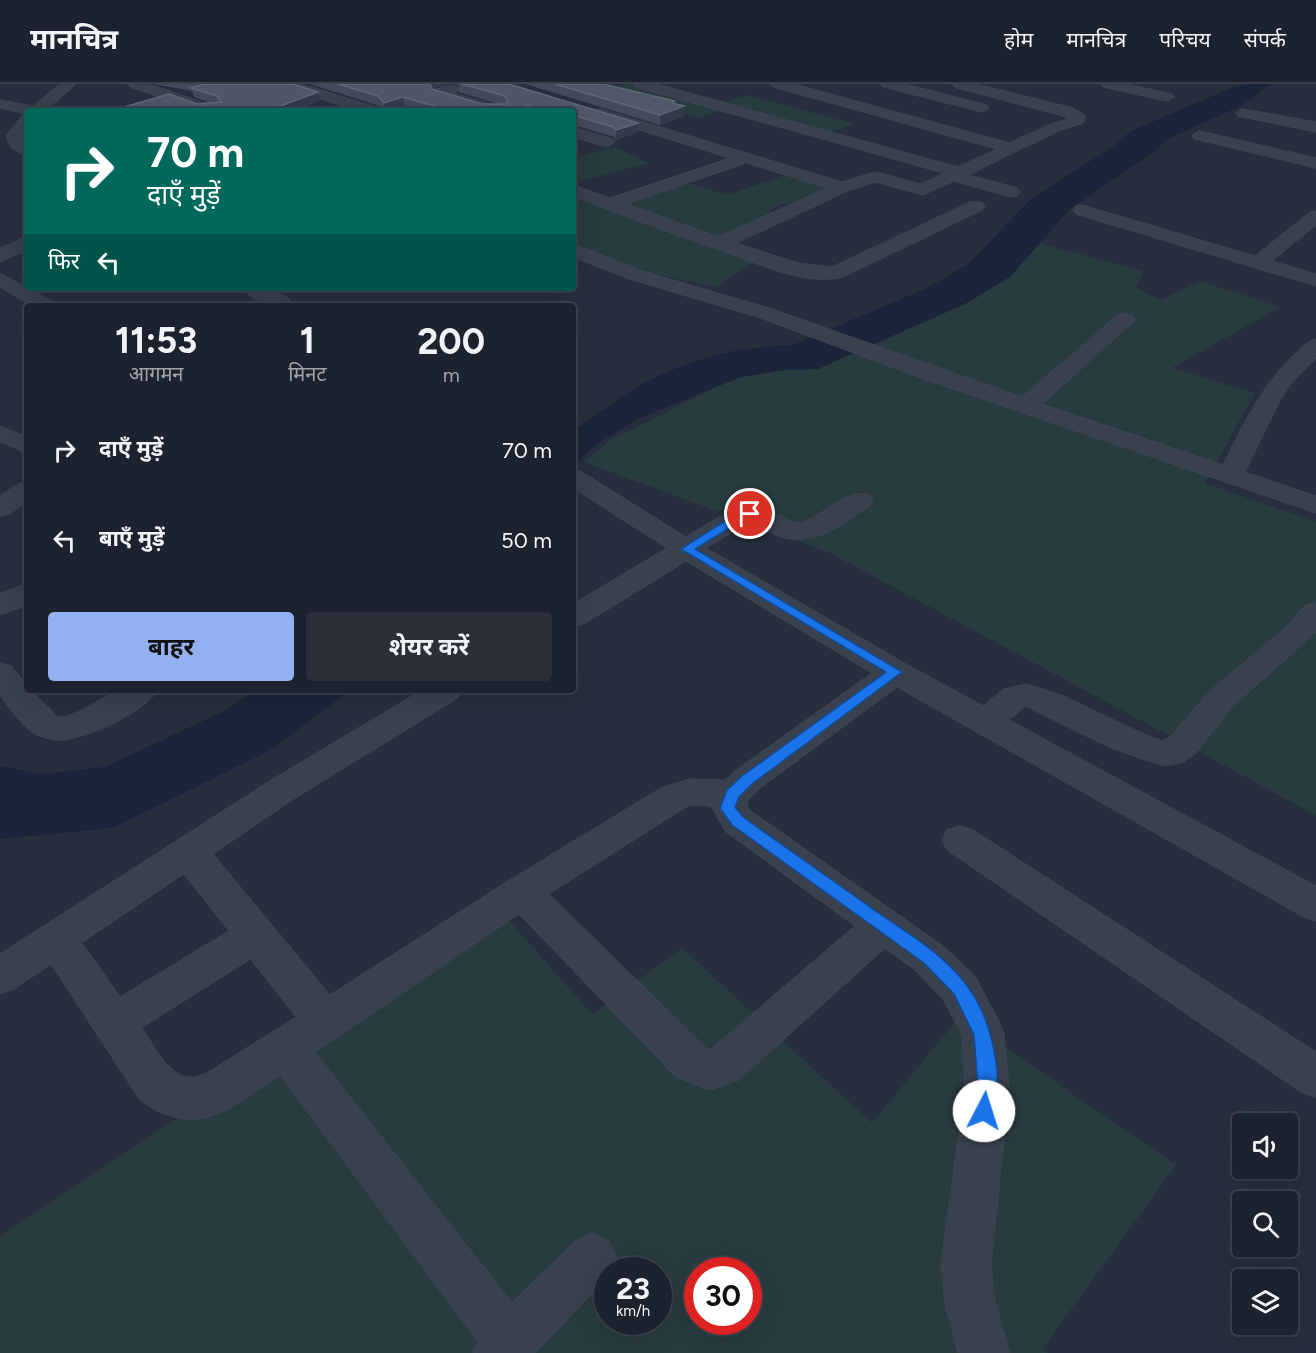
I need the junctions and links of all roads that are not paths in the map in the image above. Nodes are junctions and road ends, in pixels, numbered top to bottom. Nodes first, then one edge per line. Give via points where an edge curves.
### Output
1 (69, 84) edge
2 (135, 84) edge
3 (287, 84) edge
4 (435, 84) edge
5 (471, 84) edge
6 (641, 84) edge
7 (778, 84) edge
8 (888, 84) edge
9 (959, 84) edge
10 (1108, 84) edge
11 (453, 89) junction
12 (1167, 97) dead end
13 (0, 104) edge
14 (581, 107) edge
15 (40, 108) edge
16 (205, 108) edge
17 (364, 108) edge
18 (490, 108) edge
19 (24, 109) edge
20 (998, 113) dead end
21 (1243, 113) dead end
22 (1031, 122) dead end
23 (24, 124) edge
24 (1316, 127) edge
25 (1053, 128) junction
26 (576, 133) edge
27 (1200, 136) dead end
28 (607, 142) dead end
29 (1012, 148) junction
30 (24, 149) edge
31 (749, 157) junction
32 (1316, 163) edge
33 (957, 174) junction
34 (842, 187) junction
35 (922, 190) junction
36 (576, 191) edge
37 (1011, 192) dead end
38 (610, 204) junction
39 (976, 206) junction
40 (1082, 210) dead end
41 (995, 212) dead end
42 (1316, 216) edge
43 (9, 232) dead end
44 (24, 240) edge
45 (24, 243) edge
46 (719, 244) junction
47 (576, 251) edge
48 (0, 256) edge
49 (1258, 262) junction
50 (0, 279) edge
51 (1316, 280) edge
52 (258, 291) edge
53 (42, 303) edge
54 (280, 303) edge
55 (1125, 319) dead end
56 (1316, 346) edge
57 (1026, 406) junction
58 (0, 433) edge
59 (24, 445) edge
60 (1230, 476) junction
61 (576, 479) edge
62 (24, 492) edge
63 (861, 500) dead end
64 (1316, 505) edge
65 (0, 508) edge
66 (687, 549) junction
67 (24, 594) edge
68 (0, 606) edge
69 (1316, 613) edge
70 (576, 615) edge
71 (895, 672) junction
72 (0, 674) edge
73 (137, 693) edge
74 (442, 693) edge
75 (985, 722) junction
76 (733, 794) junction
77 (960, 840) dead end
78 (188, 851) junction
79 (522, 892) junction
80 (1316, 905) edge
81 (884, 925) junction
82 (256, 935) junction
83 (56, 938) junction
84 (0, 976) edge
85 (325, 1021) junction
86 (114, 1023) junction
87 (285, 1047) junction
88 (1316, 1077) edge
89 (592, 1258) dead end
90 (504, 1347) edge
91 (984, 1353) edge

1 - 15 street
2 - 16 street
3 - 17 street
4 - 11 street
5 - 11 street
6 - 33 street
7 - 29 street
8 - 20 street
9 - 25 street via 1078,116 1078,120
10 - 12 street
11 - 18 street via 439,93
13 - 19 street
14 - 31 street
21 - 24 street
22 - 25 street
23 - 30 street via 14,136 17,145
25 - 29 street
26 - 28 street
27 - 32 street
29 - 33 street
31 - 34 street
31 - 38 street
33 - 35 street
33 - 37 street
34 - 35 street via 875,177
34 - 46 street
35 - 39 street
36 - 38 street
38 - 46 street
39 - 41 street
39 - 46 street via 836,273 805,271
40 - 49 street
42 - 49 street
43 - 44 street
45 - 48 street
47 - 57 street via 636,275 794,323
49 - 51 street
50 - 53 street
52 - 54 street
55 - 57 street
56 - 60 street via 1285,376 1268,400
57 - 60 street
58 - 59 street
60 - 64 street
61 - 66 street
62 - 65 street
63 - 66 street via 810,531 797,532 750,514 740,516
66 - 70 street
66 - 71 street
67 - 68 street
69 - 75 street via 1221,699 1172,753 1160,753 1123,739 1028,695 1015,697
71 - 75 street
71 - 76 street
72 - 73 street via 46,725 58,730 75,727
74 - 78 street
75 - 80 street
76 - 79 street via 689,792 674,797
76 - 81 street via 728,808 738,821
77 - 88 street
78 - 82 street
78 - 83 street
79 - 81 street via 691,1064 710,1070 724,1066
79 - 85 street
81 - 91 street via 929,958 960,989 983,1034 987,1088 966,1265 970,1303
82 - 85 street
82 - 86 street
83 - 84 street
83 - 86 street
85 - 87 street
86 - 87 street via 156,1085 171,1096 188,1101 224,1088
87 - 90 street
89 - 90 street

